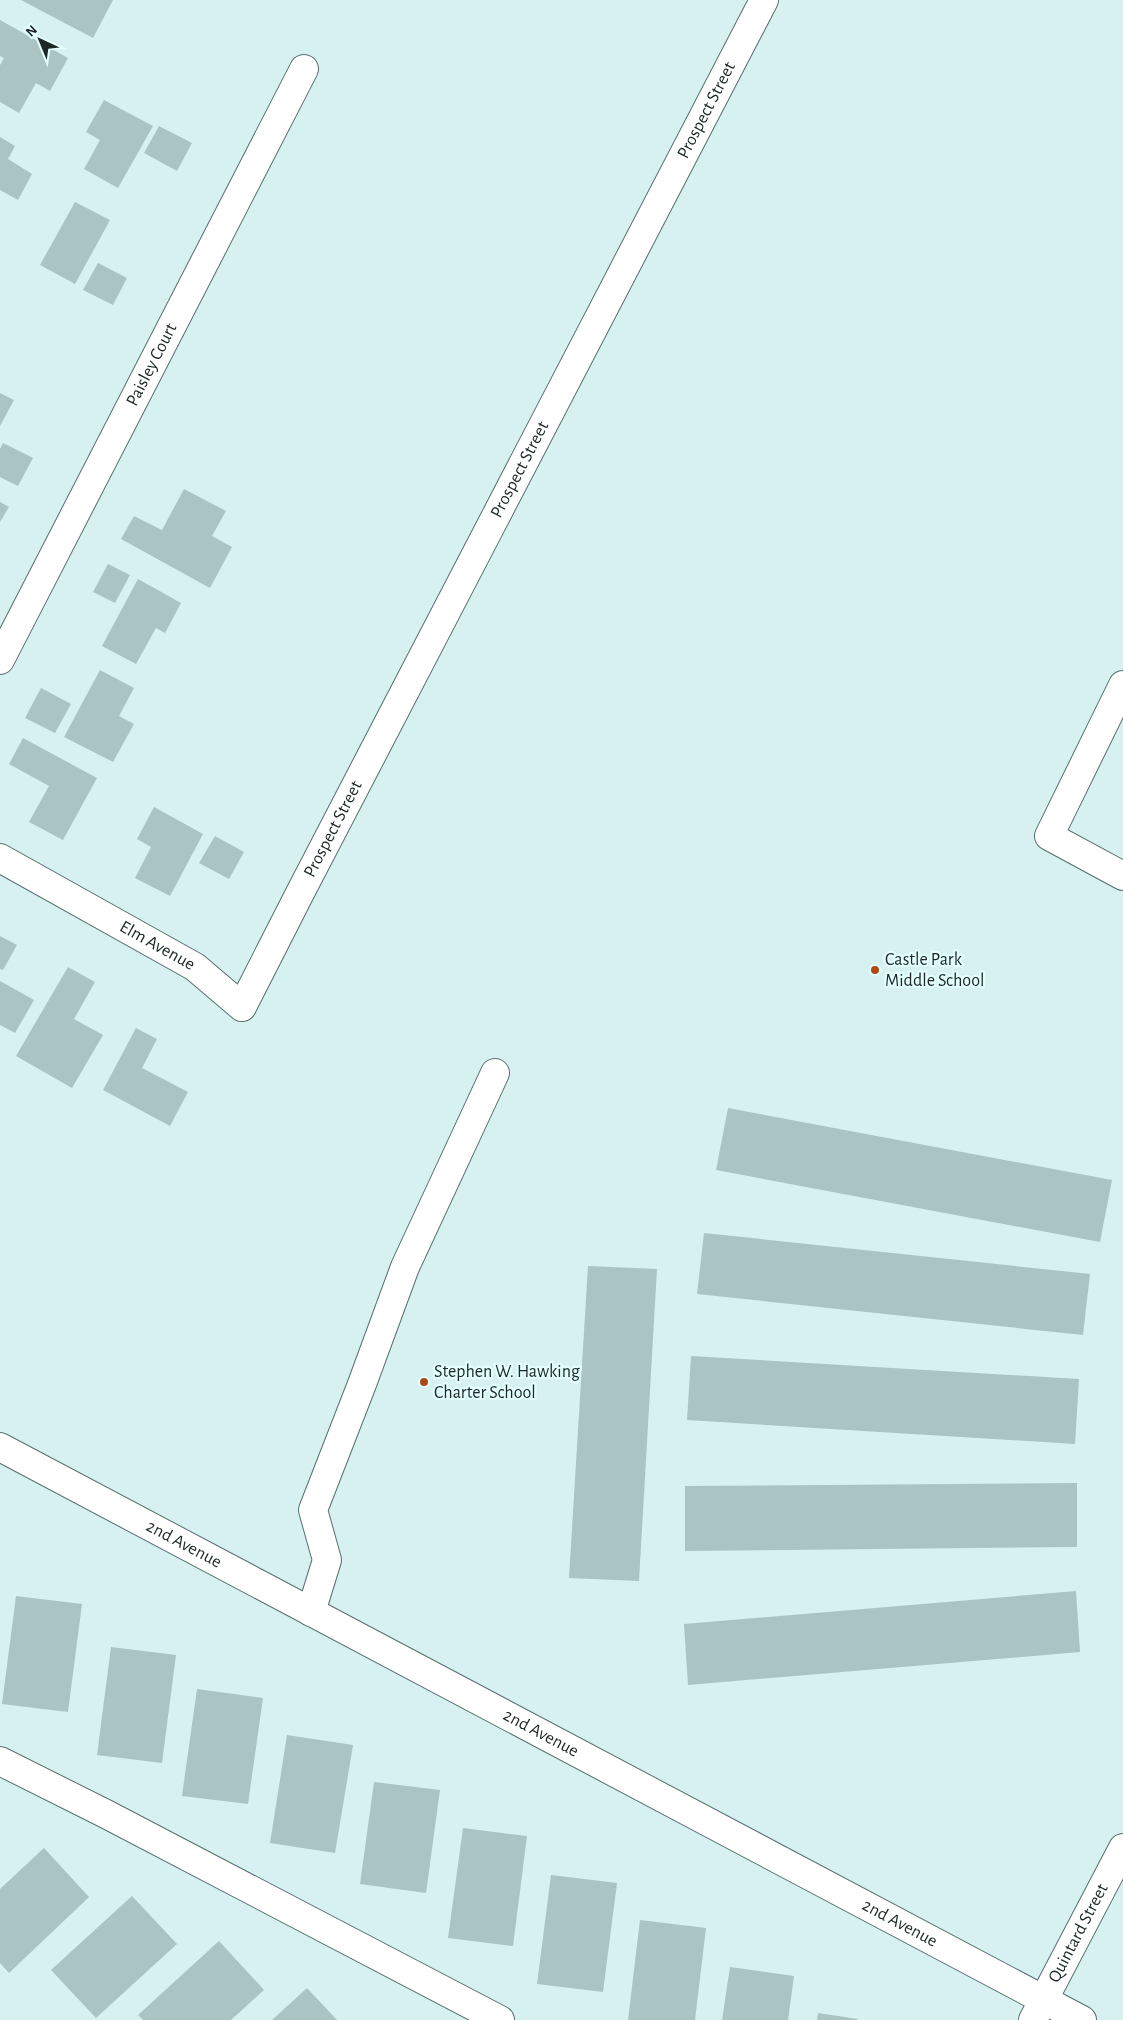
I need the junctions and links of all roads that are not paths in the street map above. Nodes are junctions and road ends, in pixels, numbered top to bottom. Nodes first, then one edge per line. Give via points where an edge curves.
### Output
1 (764, 0) edge
2 (304, 69) dead end
3 (0, 660) edge
4 (1123, 685) edge
5 (0, 858) edge
6 (1123, 876) edge
7 (275, 940) joint
8 (495, 1073) dead end
9 (0, 1447) edge
10 (311, 1612) junction
11 (0, 1761) edge
12 (1123, 1848) edge
13 (1038, 2010) edge
14 (500, 2020) edge
15 (1082, 2020) edge

1 - 7 street, Prospect Street
2 - 3 street, Paisley Court
4 - 6 street via 1049,836
5 - 7 street, Elm Avenue via 195,968 242,1007
8 - 10 street via 405,1267 312,1510 327,1560
9 - 10 street, 2nd Avenue
10 - 13 street, 2nd Avenue
11 - 14 street
12 - 13 street, Quintard Street
13 - 15 street, 2nd Avenue

